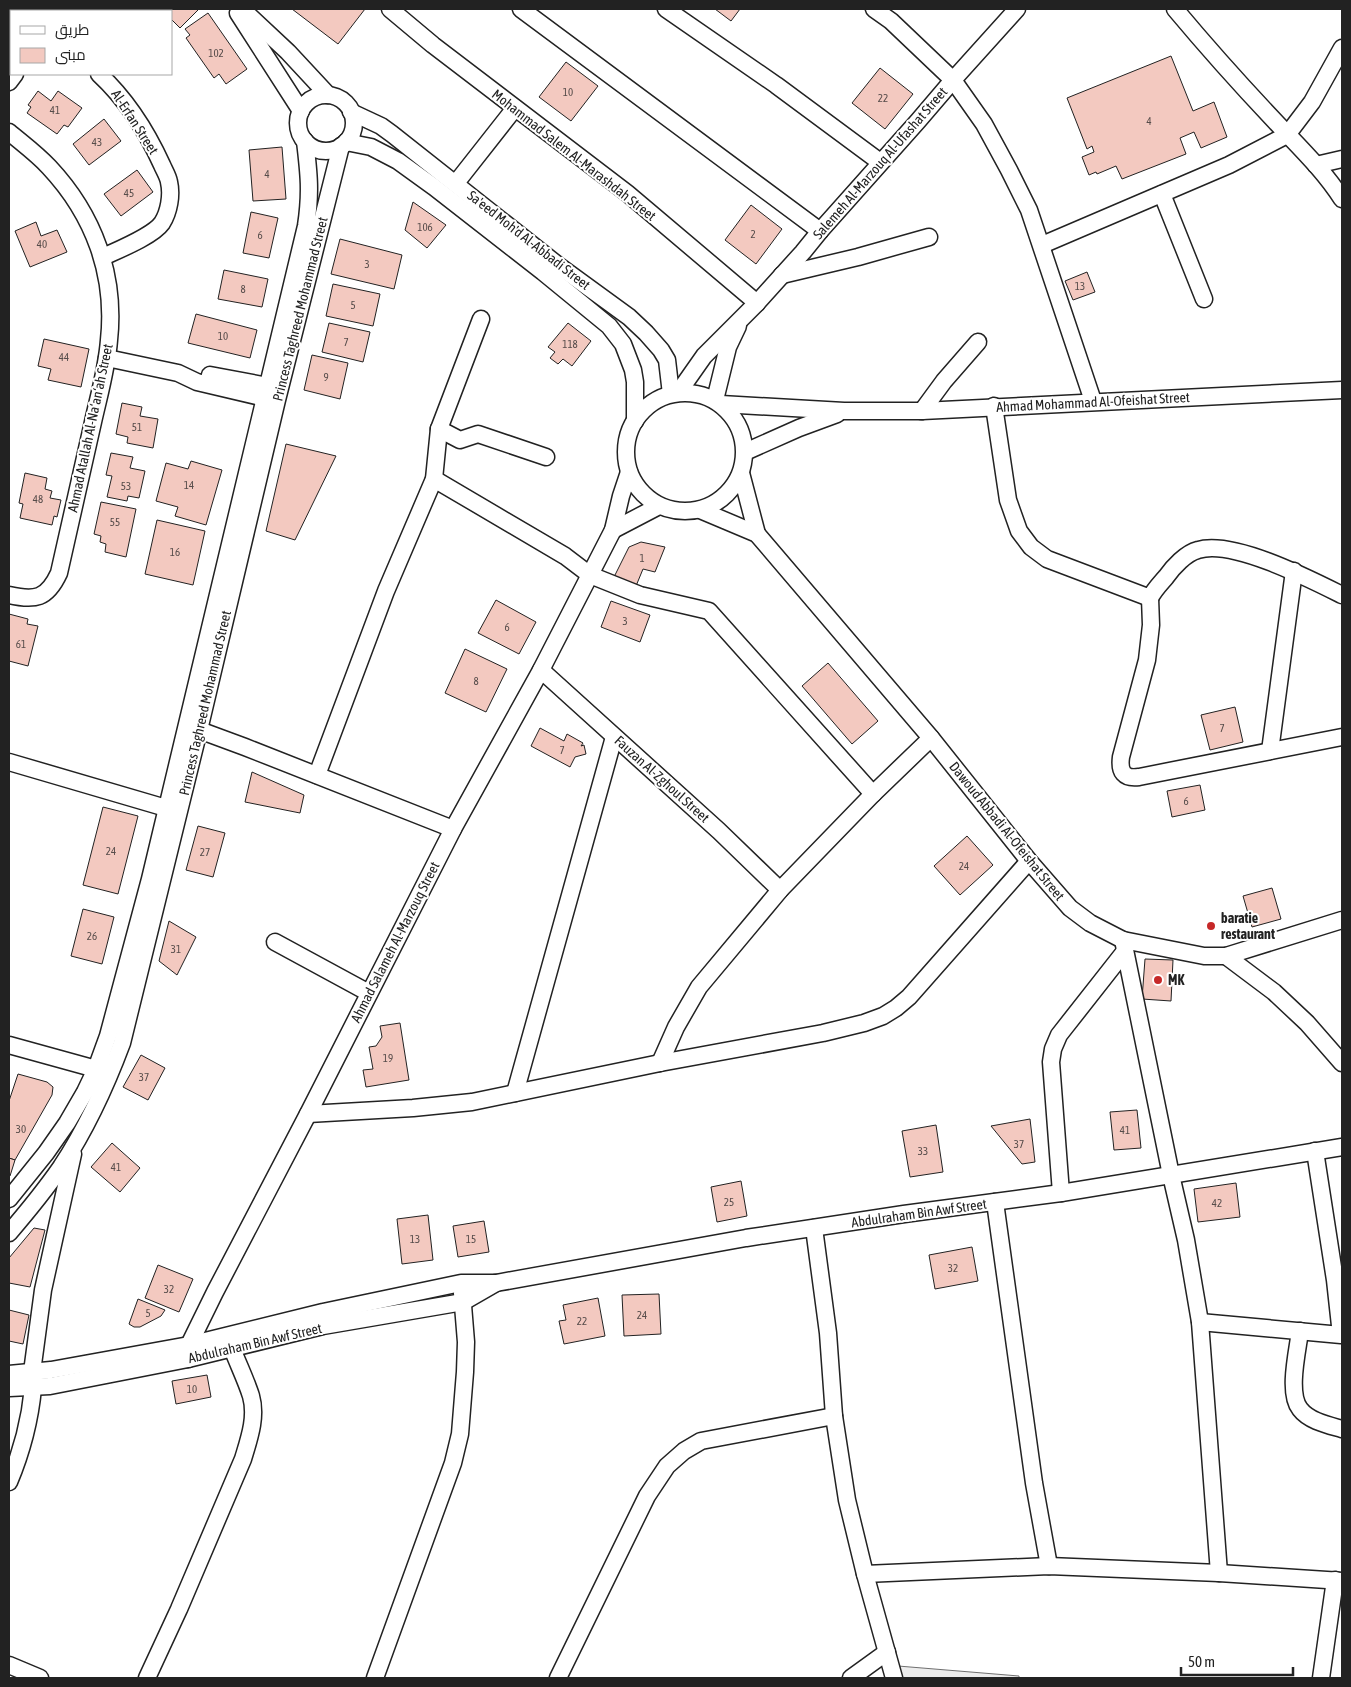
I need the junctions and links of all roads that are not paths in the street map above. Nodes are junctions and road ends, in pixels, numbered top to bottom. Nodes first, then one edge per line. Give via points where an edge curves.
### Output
1 (236, 9) edge
2 (242, 9) edge
3 (390, 9) edge
4 (521, 9) edge
5 (666, 9) edge
6 (874, 9) edge
7 (1017, 9) edge
8 (1175, 9) edge
9 (1342, 48) edge
10 (100, 75) edge
11 (953, 80) junction
12 (328, 95) junction
13 (515, 108) junction
14 (301, 111) junction
15 (351, 112) junction
16 (9, 132) edge
17 (1287, 135) junction
18 (305, 141) junction
19 (344, 144) junction
20 (1342, 159) edge
21 (880, 162) junction
22 (1316, 165) junction
23 (456, 183) junction
24 (1162, 194) junction
25 (1342, 199) edge
26 (820, 231) junction
27 (929, 237) dead end
28 (1042, 245) junction
29 (102, 257) junction
30 (782, 275) junction
31 (1204, 299) dead end
32 (757, 303) junction
33 (743, 318) junction
34 (481, 319) dead end
35 (978, 342) dead end
36 (107, 358) junction
37 (1342, 390) edge
38 (267, 392) junction
39 (674, 394) junction
40 (718, 402) junction
41 (1093, 402) junction
42 (994, 406) junction
43 (844, 411) junction
44 (922, 411) junction
45 (635, 421) junction
46 (439, 429) junction
47 (745, 452) junction
48 (546, 457) dead end
49 (629, 472) junction
50 (741, 473) junction
51 (434, 479) junction
52 (660, 506) junction
53 (700, 510) junction
54 (613, 530) junction
55 (757, 534) junction
56 (1294, 571) junction
57 (590, 575) junction
58 (9, 595) edge
59 (1342, 595) edge
60 (1150, 598) junction
61 (541, 670) junction
62 (199, 730) junction
63 (1342, 736) edge
64 (614, 737) junction
65 (931, 738) junction
66 (1270, 751) junction
67 (9, 762) edge
68 (317, 776) junction
69 (873, 794) junction
70 (166, 808) junction
71 (453, 829) junction
72 (1029, 861) junction
73 (780, 890) junction
74 (1342, 920) edge
75 (275, 942) dead end
76 (1124, 946) junction
77 (1226, 956) junction
78 (369, 993) junction
79 (9, 1045) edge
80 (660, 1063) junction
81 (1342, 1063) edge
82 (96, 1069) junction
83 (515, 1093) junction
84 (308, 1114) junction
85 (76, 1143) junction
86 (1342, 1147) edge
87 (1316, 1151) junction
88 (1171, 1175) junction
89 (1061, 1192) junction
90 (9, 1199) edge
91 (995, 1202) junction
92 (814, 1228) junction
93 (9, 1233) edge
94 (461, 1282) junction
95 (496, 1283) junction
96 (463, 1302) junction
97 (1200, 1322) junction
98 (1300, 1331) junction
99 (1341, 1335) edge
100 (232, 1348) junction
101 (189, 1352) junction
102 (9, 1374) edge
103 (33, 1380) junction
104 (9, 1388) edge
105 (834, 1416) junction
106 (1342, 1429) edge
107 (9, 1482) edge
108 (1050, 1566) junction
109 (1219, 1573) junction
110 (865, 1574) junction
111 (1339, 1580) edge
112 (887, 1652) junction
113 (9, 1665) edge
114 (40, 1678) edge
115 (146, 1678) edge
116 (375, 1678) edge
117 (558, 1678) edge
118 (851, 1678) edge
119 (894, 1678) edge
120 (1321, 1678) edge

1 - 14 street
2 - 12 street
3 - 13 street, Mohammad Salem Al-Marashdah Street
4 - 26 street
5 - 21 street
6 - 11 street
7 - 11 street, Salemeh Al-Marzouq Al-Ufashat Street
8 - 17 street
9 - 17 street via 1312,102
10 - 29 street, Al-Erfan Street via 124,101 151,142 169,182 170,196 168,209 155,231
11 - 21 street, Salemeh Al-Marzouq Al-Ufashat Street
11 - 28 street via 984,124 1009,170 1030,210
12 - 14 street via 312,99
12 - 15 street via 342,101
13 - 23 street
13 - 32 street, Mohammad Salem Al-Marashdah Street via 626,193
14 - 18 street via 298,126
15 - 19 street via 353,128
15 - 23 street, Sa'eed Moh'd Al-Abbadi Street via 386,130
16 - 29 street, Ahmad Atallah Al-Na‘an‘ah Street via 49,167 69,192 86,218
17 - 22 street
17 - 24 street
18 - 19 street via 326,151
18 - 38 street, Princess Taghreed Mohammad Street via 310,201
19 - 45 street, Sa'eed Moh'd Al-Abbadi Street via 371,147 398,161 609,326 624,344 633,370
19 - 62 street, Princess Taghreed Mohammad Street via 276,400
20 - 22 street
21 - 26 street, Salemeh Al-Marzouq Al-Ufashat Street
22 - 25 street
23 - 39 street, Sa'eed Moh'd Al-Abbadi Street via 646,333 667,360
24 - 28 street
24 - 31 street
26 - 30 street, Salemeh Al-Marzouq Al-Ufashat Street
27 - 30 street
28 - 41 street
29 - 36 street, Ahmad Atallah Al-Na‘an‘ah Street via 109,292
30 - 32 street, Salemeh Al-Marzouq Al-Ufashat Street
32 - 33 street, Salemeh Al-Marzouq Al-Ufashat Street
33 - 39 street, Salemeh Al-Marzouq Al-Ufashat Street via 704,356
33 - 40 street, Salemeh Al-Marzouq Al-Ufashat Street via 728,347
34 - 46 street
35 - 44 street
36 - 38 street via 178,373 199,372
36 - 58 street, Ahmad Atallah Al-Na‘an‘ah Street via 59,574 54,585 36,598
37 - 41 street, Ahmad Mohammad Al-Ofeishat Street
38 - 70 street, Princess Taghreed Mohammad Street
39 - 40 street via 691,392
39 - 45 street via 650,404
40 - 43 street, Ahmad Mohammad Al-Ofeishat Street
40 - 47 street via 729,411 741,430
41 - 42 street, Ahmad Mohammad Al-Ofeishat Street
42 - 44 street, Ahmad Mohammad Al-Ofeishat Street
42 - 60 street via 1008,500 1019,531 1031,546 1047,559
43 - 44 street, Ahmad Mohammad Al-Ofeishat Street
43 - 47 street, Ahmad Mohammad Al-Ofeishat Street
45 - 49 street via 626,446
46 - 48 street via 460,440 478,434
46 - 51 street
47 - 50 street
49 - 52 street via 644,495
49 - 54 street, Ahmad Salameh Al-Marzouq Street
50 - 53 street via 728,494
50 - 55 street, Dawoud Abbadi Al-Ofeishat Street
51 - 57 street via 565,556
51 - 68 street via 386,591
52 - 53 street via 684,512
52 - 54 street
53 - 55 street, Dawoud Abbadi Al-Ofeishat Street
54 - 57 street, Ahmad Salameh Al-Marzouq Street
55 - 65 street, Dawoud Abbadi Al-Ofeishat Street
56 - 59 street
56 - 60 street via 1226,550 1196,550 1175,567
56 - 66 street
57 - 61 street, Ahmad Salameh Al-Marzouq Street
57 - 69 street via 640,595 709,611
60 - 66 street via 1147,660 1121,757 1123,773 1130,778 1139,777
61 - 64 street, Fauzan Al-Zghoul Street
61 - 71 street, Ahmad Salameh Al-Marzouq Street
62 - 68 street
62 - 85 street, Princess Taghreed Mohammad Street via 122,1043
63 - 66 street
64 - 73 street, Fauzan Al-Zghoul Street via 719,830
64 - 83 street
65 - 69 street
65 - 72 street, Dawoud Abbadi Al-Ofeishat Street
67 - 70 street
68 - 71 street
69 - 73 street
70 - 82 street, Princess Taghreed Mohammad Street via 129,959
71 - 78 street, Ahmad Salameh Al-Marzouq Street
72 - 76 street, Dawoud Abbadi Al-Ofeishat Street via 1070,908
72 - 80 street via 909,997 883,1016 823,1033
73 - 80 street via 699,987
74 - 77 street, Dawoud Abbadi Al-Ofeishat Street
75 - 78 street
76 - 77 street, Dawoud Abbadi Al-Ofeishat Street
76 - 88 street
76 - 89 street via 1059,1035 1053,1049 1051,1062
77 - 81 street via 1274,992
78 - 84 street, Ahmad Salameh Al-Marzouq Street
79 - 82 street
80 - 83 street
82 - 90 street, Princess Taghreed Mohammad Street via 67,1123
83 - 84 street via 472,1102 413,1108
84 - 101 street, Ahmad Salameh Al-Marzouq Street
85 - 93 street, Princess Taghreed Mohammad Street via 46,1188
85 - 103 street via 43,1290
86 - 87 street, Abdulraham Bin Awf Street
87 - 88 street, Abdulraham Bin Awf Street
87 - 99 street
88 - 89 street, Abdulraham Bin Awf Street
88 - 97 street
89 - 91 street, Abdulraham Bin Awf Street
91 - 92 street, Abdulraham Bin Awf Street
91 - 108 street via 1034,1483
92 - 95 street, Abdulraham Bin Awf Street
92 - 105 street via 828,1332
94 - 95 street, Abdulraham Bin Awf Street
94 - 96 street
94 - 101 street, Abdulraham Bin Awf Street via 323,1312
95 - 96 street, Abdulraham Bin Awf Street
96 - 100 street, Abdulraham Bin Awf Street via 324,1326
96 - 116 street via 465,1372 460,1434 453,1462
97 - 98 street
97 - 109 street
98 - 99 street
98 - 106 street via 1295,1369 1296,1402 1306,1414
100 - 101 street, Abdulraham Bin Awf Street
100 - 115 street via 252,1398 251,1435 179,1609
101 - 103 street, Abdulraham Bin Awf Street
102 - 103 street, Abdulraham Bin Awf Street
103 - 104 street, Abdulraham Bin Awf Street
103 - 107 street via 28,1424
105 - 110 street via 847,1500
105 - 117 street via 701,1441 667,1466 647,1496
108 - 109 street
108 - 110 street
109 - 111 street
110 - 112 street
111 - 120 street
112 - 118 street
112 - 119 street
113 - 114 street

